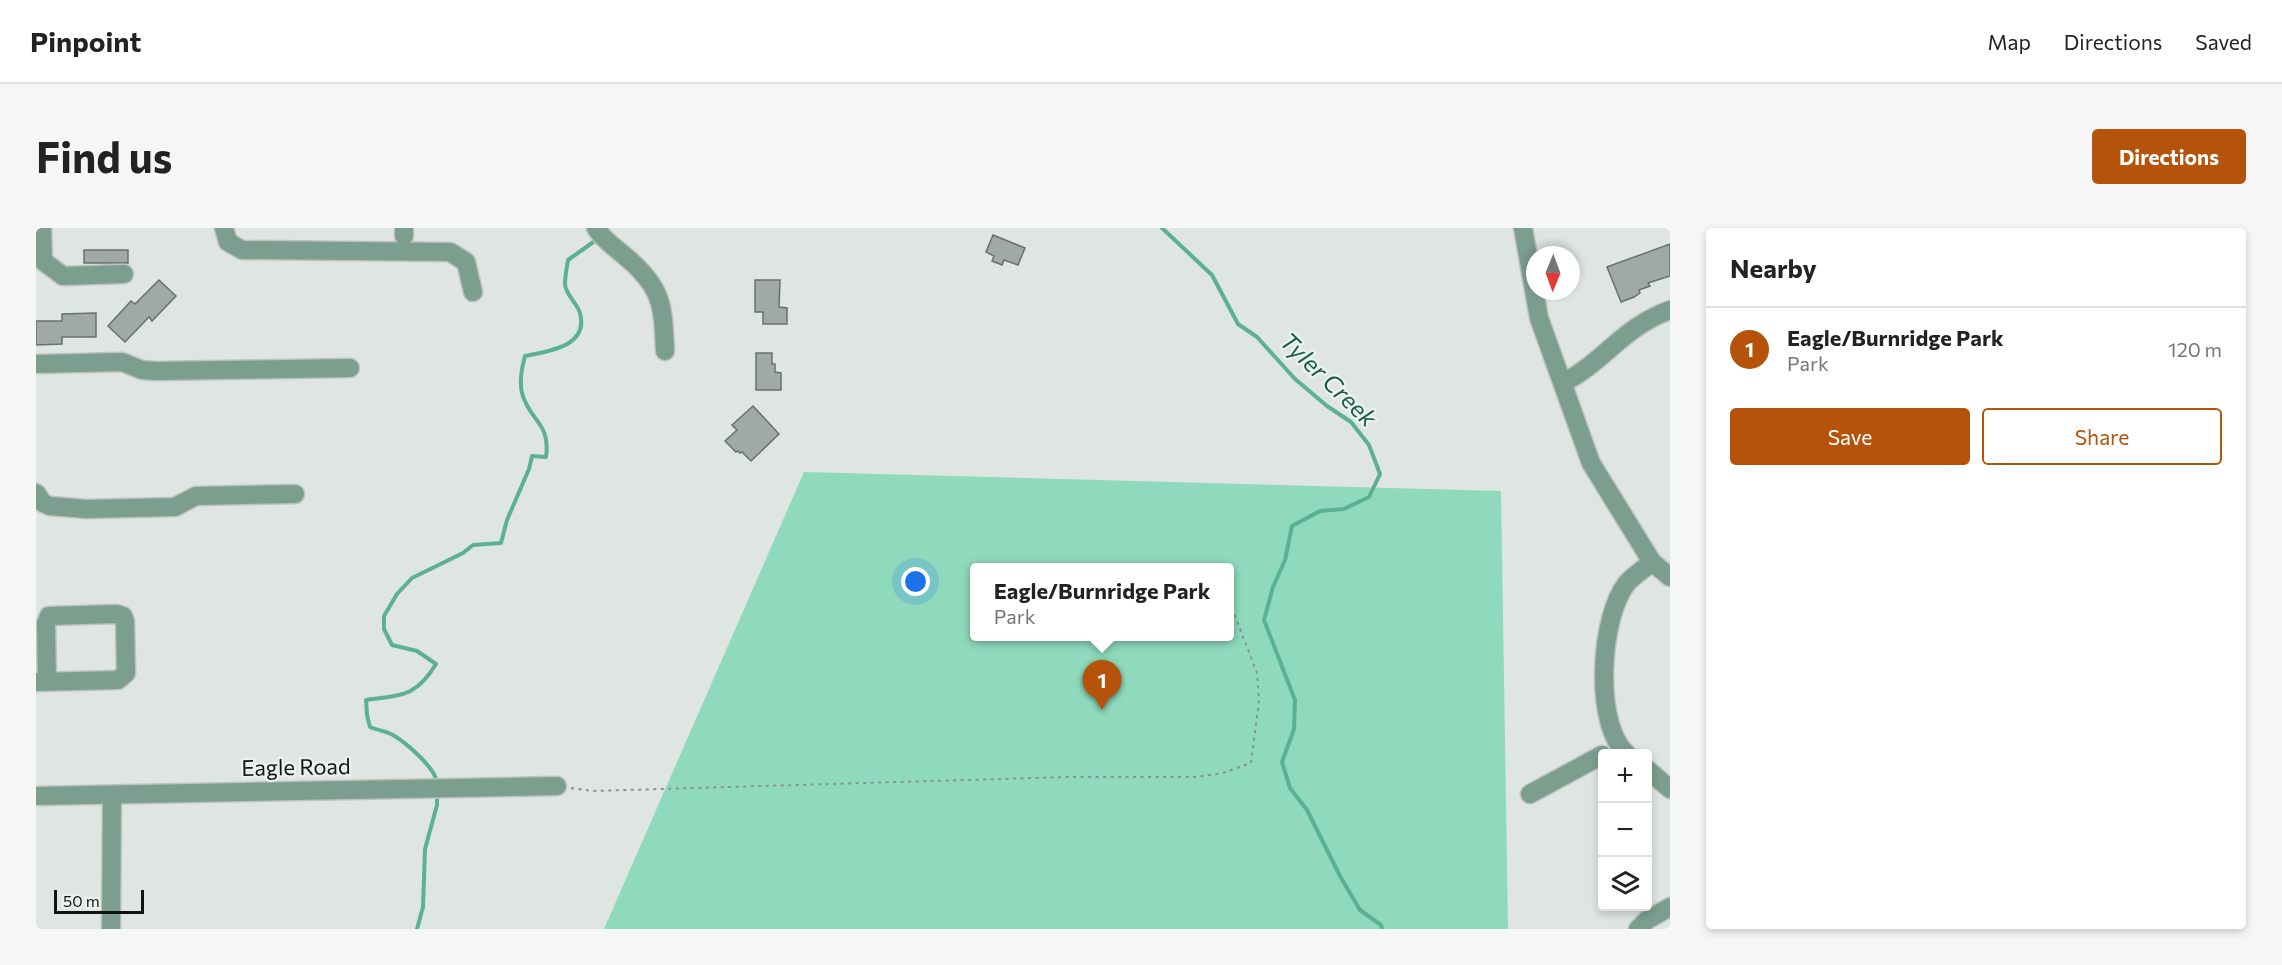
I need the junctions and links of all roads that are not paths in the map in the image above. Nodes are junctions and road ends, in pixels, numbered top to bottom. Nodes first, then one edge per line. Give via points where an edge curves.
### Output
1 (42, 228) edge
2 (224, 228) edge
3 (596, 228) edge
4 (1523, 228) edge
5 (124, 274) dead end
6 (473, 292) dead end
7 (1670, 310) edge
8 (665, 351) dead end
9 (36, 364) edge
10 (350, 368) dead end
11 (1563, 383) junction
12 (36, 493) edge
13 (295, 494) dead end
14 (1652, 562) junction
15 (1670, 577) edge
16 (42, 681) edge
17 (1613, 749) edge
18 (1598, 760) edge
19 (1652, 774) edge
20 (556, 786) road end
21 (1670, 789) edge
22 (1530, 794) dead end
23 (112, 795) junction
24 (36, 796) edge
25 (1670, 908) edge
26 (111, 929) edge
27 (1638, 929) edge

1 - 5 street via 43,261 63,276
2 - 6 street via 228,242 242,250 450,252 466,262
3 - 8 street via 656,289 663,308
4 - 11 street via 1539,318
7 - 11 street via 1635,326 1594,363
9 - 10 street via 122,362 156,371
11 - 14 street via 1591,463
12 - 13 street via 50,506 86,509 175,507 196,496
14 - 15 street
14 - 17 street via 1627,583 1610,621 1604,691
16 - 16 street via 123,677 123,616 50,616
18 - 22 street
19 - 21 street
20 - 23 street, Eagle Road
23 - 24 street, Eagle Road
23 - 26 street
25 - 27 street

